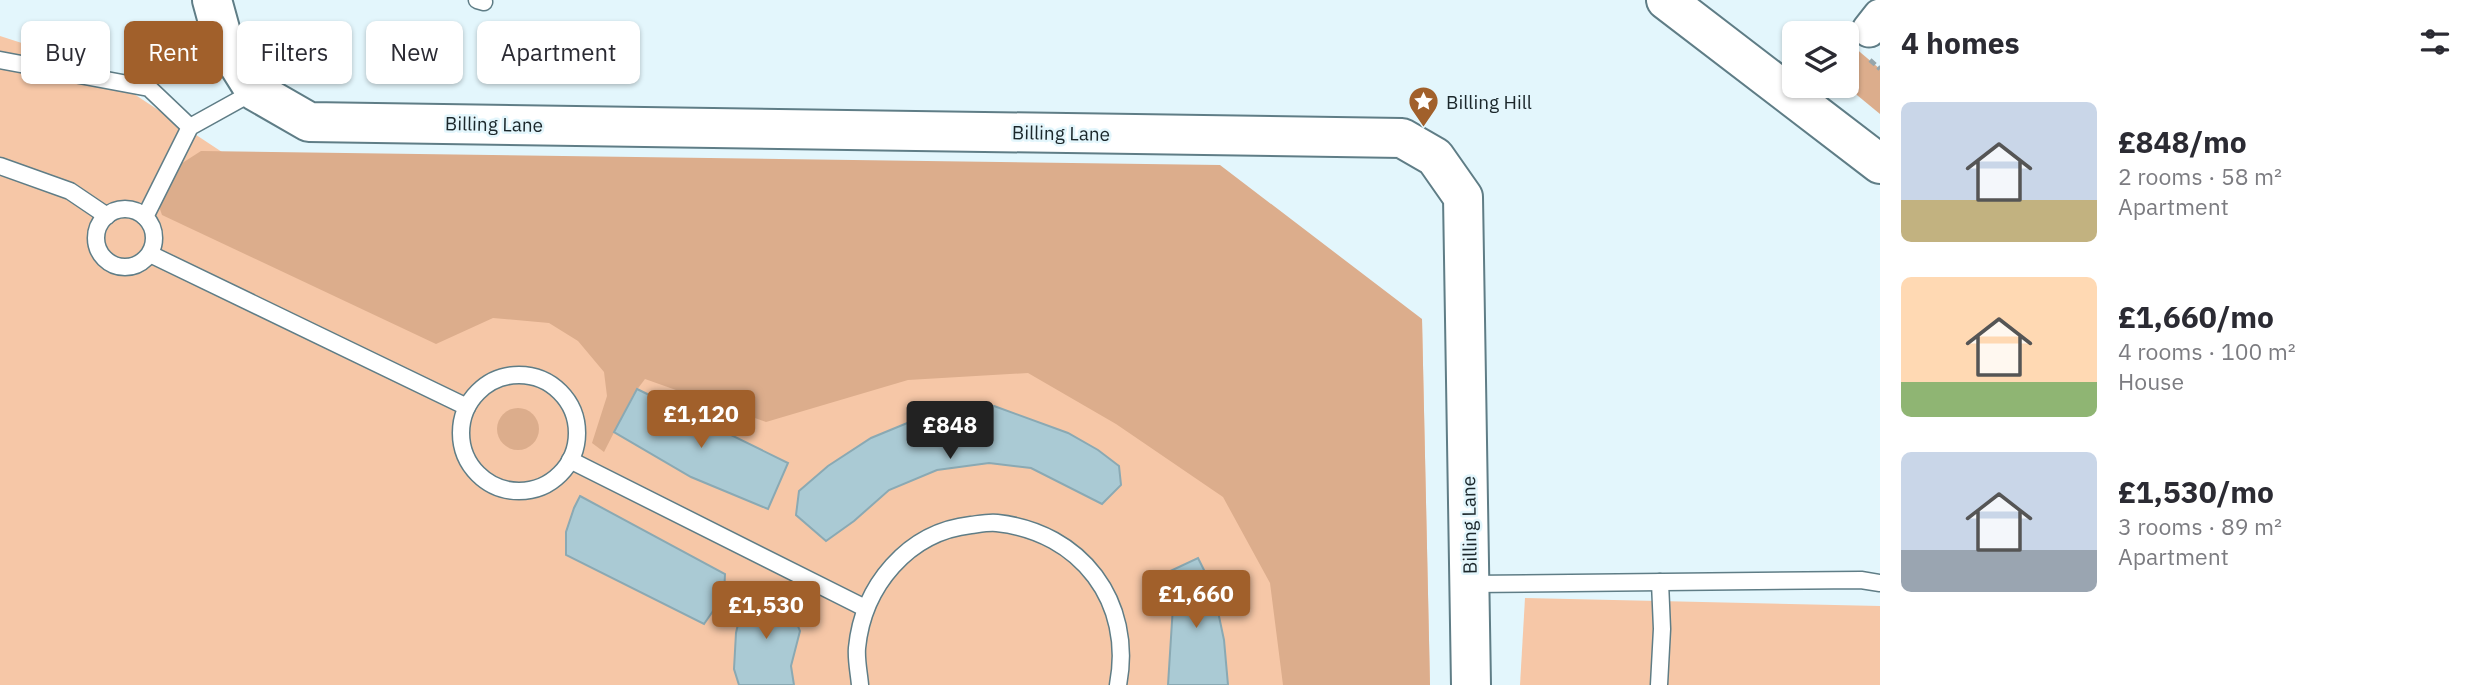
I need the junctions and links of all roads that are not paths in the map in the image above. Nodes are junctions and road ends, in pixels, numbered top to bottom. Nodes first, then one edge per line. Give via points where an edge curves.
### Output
1 (212, 0) edge
2 (1666, 0) edge
3 (0, 60) edge
4 (255, 91) junction
5 (190, 127) junction
6 (1880, 164) edge
7 (0, 166) edge
8 (107, 216) junction
9 (145, 216) junction
10 (150, 254) junction
11 (467, 407) junction
12 (570, 460) junction
13 (1660, 582) junction
14 (1880, 583) edge
15 (1470, 584) junction
16 (864, 608) junction
17 (860, 685) edge
18 (1118, 685) edge
19 (1471, 685) edge
20 (1659, 685) edge

1 - 4 street, Billing Lane via 223,40
2 - 6 street
3 - 5 lane via 149,88
4 - 5 lane
4 - 15 street, Billing Lane via 309,122 1402,138 1435,157 1463,197
5 - 9 lane
7 - 8 lane via 70,191
8 - 9 lane via 126,209
8 - 10 lane via 97,232 106,260 134,266
9 - 10 lane via 154,234
10 - 11 lane
11 - 12 lane via 462,424 467,459 492,484 510,490 545,485
11 - 12 lane via 478,392 510,375 546,381 561,392 577,425
12 - 16 lane
13 - 14 lane
13 - 15 lane
13 - 20 lane
15 - 19 street, Billing Lane
16 - 17 lane via 856,650
16 - 18 lane via 885,572 916,544 954,527 995,522 1036,530 1072,551 1101,582 1118,619 1123,661

